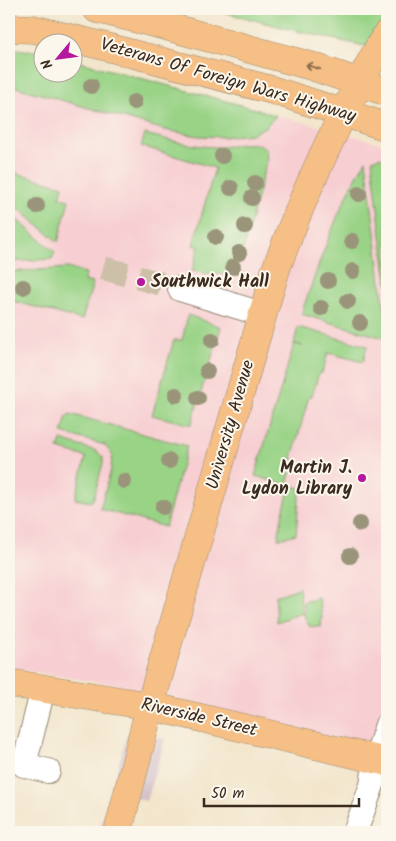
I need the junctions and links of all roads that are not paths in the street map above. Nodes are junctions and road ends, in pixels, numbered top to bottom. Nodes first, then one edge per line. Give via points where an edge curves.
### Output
1 (97, 9) edge
2 (9, 28) edge
3 (387, 34) edge
4 (360, 82) junction
5 (387, 92) edge
6 (344, 113) junction
7 (387, 127) edge
8 (180, 290) tunnel mouth
9 (262, 314) junction
10 (9, 684) edge
11 (43, 689) junction
12 (150, 706) junction
13 (387, 725) edge
14 (382, 761) edge
15 (48, 771) dead end
16 (118, 832) edge
17 (355, 832) edge

4 -> 1 main road, Veterans Of Foreign Wars Highway via 242,46
2 - 6 main road, Veterans Of Foreign Wars Highway via 33,29 95,44 272,90
3 - 4 main road, University Avenue
4 - 5 main road, Veterans Of Foreign Wars Highway
4 - 6 main road, University Avenue
6 - 7 main road, Veterans Of Foreign Wars Highway
6 - 9 main road, University Avenue via 289,232
8 - 9 street
9 - 12 main road, University Avenue
10 - 11 main road, Riverside Street
11 - 12 main road, Riverside Street
11 - 15 street via 24,765
12 - 14 main road, Riverside Street
12 - 16 main road, University Avenue
13 - 14 street
14 - 17 street

